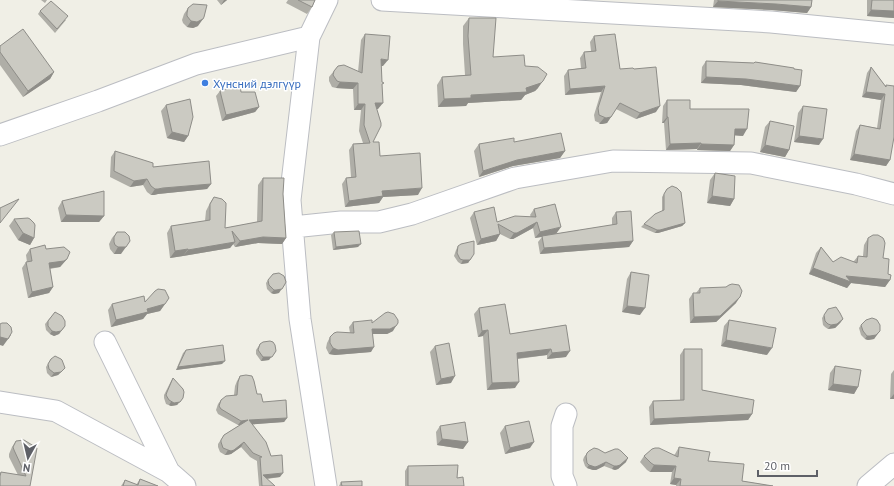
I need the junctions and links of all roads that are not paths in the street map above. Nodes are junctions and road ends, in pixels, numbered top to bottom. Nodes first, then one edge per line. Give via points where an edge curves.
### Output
1 (327, 0) edge
2 (382, 0) edge
3 (894, 34) edge
4 (308, 37) junction
5 (0, 136) edge
6 (894, 194) edge
7 (292, 227) junction
8 (105, 342) dead end
9 (0, 402) edge
10 (566, 414) dead end
11 (894, 464) edge
12 (169, 472) junction
13 (185, 486) edge
14 (326, 486) edge
15 (566, 486) edge
16 (868, 486) edge

1 - 4 street
2 - 3 street via 770,22
4 - 5 street via 196,64
4 - 7 street via 290,200
6 - 7 street via 751,163 613,161 515,178 412,214 379,222 341,222
7 - 14 street via 300,319
8 - 12 street
9 - 12 street via 56,411
10 - 15 street via 562,426 562,476
11 - 16 street
12 - 13 street

